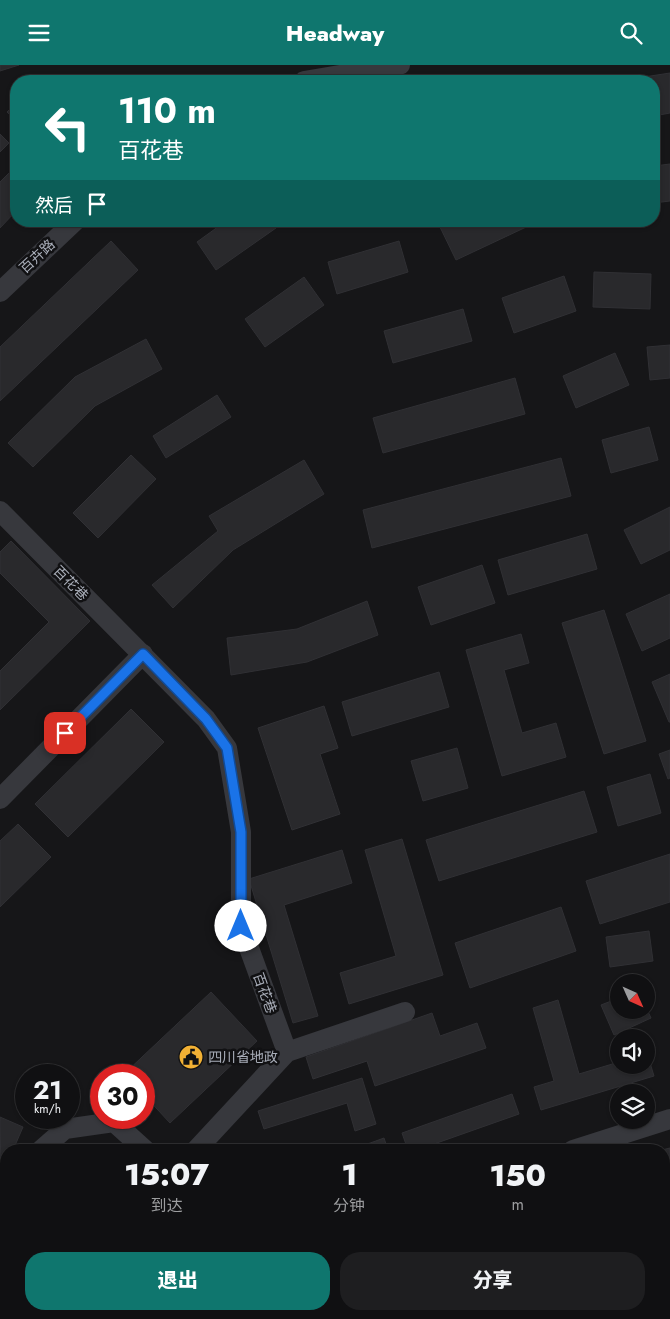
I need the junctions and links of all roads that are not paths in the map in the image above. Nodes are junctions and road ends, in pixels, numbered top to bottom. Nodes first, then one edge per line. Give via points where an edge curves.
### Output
1 (400, 65) edge
2 (340, 75) edge
3 (69, 227) edge
4 (0, 292) edge
5 (0, 511) edge
6 (143, 654) junction
7 (0, 799) edge
8 (405, 1012) dead end
9 (287, 1052) junction
10 (670, 1119) edge
11 (48, 1144) edge
12 (138, 1144) edge
13 (202, 1144) edge
14 (592, 1144) edge

1 - 2 street
3 - 4 street, 百卉路
5 - 6 street, 百花巷
6 - 7 street
6 - 9 street, 百花巷 via 206,719 227,748 241,832 241,926
8 - 9 street
9 - 13 street
10 - 14 street
11 - 12 street via 66,1129 114,1123

